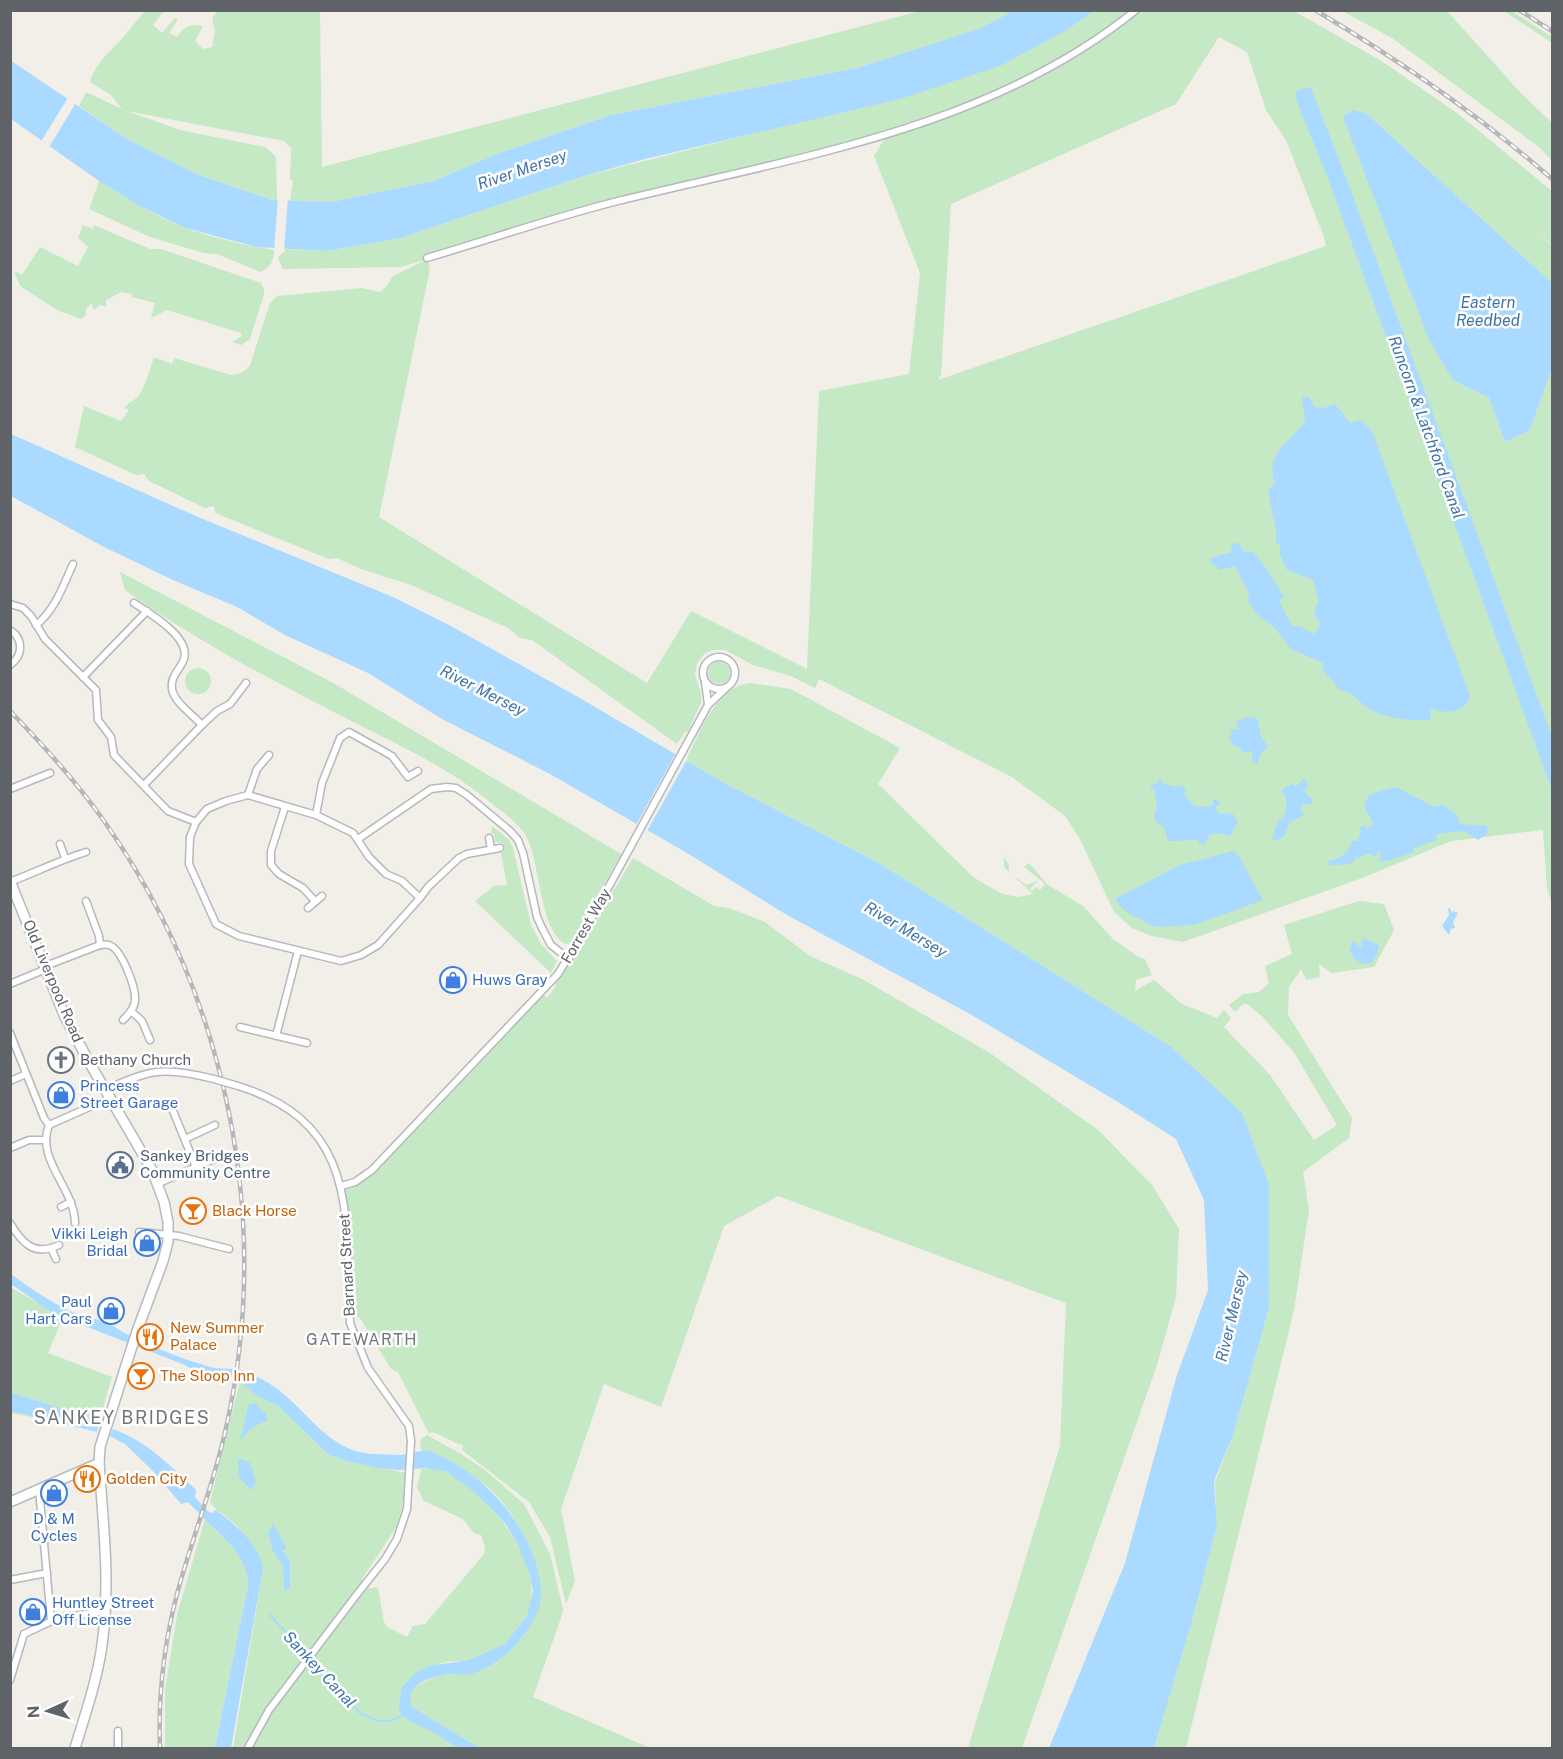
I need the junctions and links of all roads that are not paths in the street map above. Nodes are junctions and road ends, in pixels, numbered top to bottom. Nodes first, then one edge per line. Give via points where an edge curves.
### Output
1 (1137, 10) edge
2 (427, 258) dead end
3 (73, 564) dead end
4 (134, 603) dead end
5 (10, 604) edge
6 (147, 611) junction
7 (36, 625) junction
8 (10, 630) edge
9 (10, 665) edge
10 (83, 676) junction
11 (705, 682) junction
12 (246, 683) dead end
13 (726, 688) junction
14 (708, 705) junction
15 (202, 725) junction
16 (269, 755) dead end
17 (418, 771) dead end
18 (50, 774) dead end
19 (37, 779) junction
20 (144, 784) junction
21 (40, 787) dead end
22 (10, 789) edge
23 (248, 795) junction
24 (285, 807) junction
25 (316, 815) junction
26 (196, 822) junction
27 (489, 838) dead end
28 (358, 839) junction
29 (60, 844) dead end
30 (500, 848) dead end
31 (491, 849) junction
32 (86, 852) dead end
33 (65, 858) junction
34 (11, 882) edge
35 (322, 896) dead end
36 (420, 898) junction
37 (86, 901) dead end
38 (315, 901) junction
39 (308, 908) dead end
40 (100, 945) junction
41 (297, 951) junction
42 (568, 959) junction
43 (45, 968) junction
44 (10, 984) edge
45 (131, 1011) junction
46 (123, 1020) dead end
47 (240, 1027) dead end
48 (10, 1033) edge
49 (276, 1036) junction
50 (150, 1040) dead end
51 (307, 1043) dead end
52 (26, 1074) junction
53 (10, 1081) edge
54 (108, 1094) junction
55 (173, 1111) dead end
56 (49, 1125) junction
57 (215, 1125) dead end
58 (185, 1139) junction
59 (46, 1140) junction
60 (10, 1148) edge
61 (220, 1156) dead end
62 (196, 1167) junction
63 (157, 1184) junction
64 (341, 1186) junction
65 (71, 1202) junction
66 (61, 1207) dead end
67 (10, 1223) edge
68 (75, 1223) dead end
69 (139, 1232) dead end
70 (169, 1235) junction
71 (58, 1245) dead end
72 (51, 1248) junction
73 (229, 1249) dead end
74 (56, 1259) dead end
75 (99, 1463) junction
76 (39, 1489) junction
77 (10, 1502) edge
78 (47, 1573) junction
79 (10, 1580) edge
80 (105, 1611) junction
81 (51, 1620) junction
82 (14, 1656) edge
83 (10, 1680) edge
84 (118, 1731) dead end
85 (248, 1748) edge
86 (75, 1749) edge
87 (118, 1749) edge

1 - 2 street via 1112,31 1055,64 946,116 814,154 606,205
3 - 7 street via 52,607
4 - 6 street
5 - 7 street via 23,608
6 - 10 street
6 - 15 street via 177,636 184,648 172,689
7 - 10 street
8 - 9 street via 20,641 20,654
10 - 20 street via 96,690 98,720 111,737 114,755
11 - 13 street via 712,688
11 - 13 street via 705,663 713,657 723,657 735,671
11 - 14 street
12 - 15 street via 230,704
13 - 14 street, Forrest Way
14 - 42 street, Forrest Way
15 - 20 street
16 - 23 street via 257,769
17 - 25 street via 408,777 392,756 349,732 340,738 322,783
18 - 19 street
19 - 21 street
19 - 22 street
20 - 26 street via 168,811
23 - 24 street
23 - 26 street via 207,809
24 - 25 street
24 - 38 street via 271,850 271,865
25 - 28 street
26 - 41 street via 190,837 189,864 216,924 239,936
27 - 31 street
28 - 36 street via 386,874 402,881
28 - 42 street via 431,789 456,788 518,840 537,917 551,945
29 - 33 street
30 - 31 street
31 - 36 street via 459,858
32 - 33 street
33 - 34 street
34 - 43 street, Old Liverpool Road
35 - 38 street
36 - 41 street via 378,945 361,956 341,961
37 - 40 street
38 - 39 street
40 - 43 street
40 - 45 street via 110,945 120,953 136,1001
41 - 49 street
42 - 64 street, Forrest Way via 544,990 372,1170
43 - 44 street
43 - 54 street, Old Liverpool Road via 65,1017
45 - 46 street
45 - 50 street via 142,1021
47 - 49 street
48 - 52 street
49 - 51 street
52 - 53 street
52 - 56 street
54 - 56 street, Barnard Street
54 - 63 street, Old Liverpool Road
54 - 64 street, Barnard Street, bridge via 133,1077 181,1071 270,1098 300,1118 316,1136
55 - 58 street
56 - 59 street
57 - 58 street
58 - 62 street
59 - 60 street via 29,1140
59 - 65 street via 51,1162
61 - 62 street
62 - 63 street
63 - 70 street, Old Liverpool Road
64 - 85 street, Barnard Street via 346,1215 350,1323 368,1368 409,1426 407,1509 386,1559 304,1662 269,1710
65 - 66 street
65 - 68 street
67 - 72 street via 33,1249
69 - 70 street
70 - 73 street
70 - 75 street, Old Liverpool Road via 105,1430
71 - 72 street
72 - 74 street
75 - 76 street
75 - 80 street, Old Liverpool Road
76 - 77 street
76 - 78 street
78 - 79 street
78 - 81 street
80 - 81 street
80 - 86 street, Old Liverpool Road via 94,1684
81 - 82 street via 24,1635
82 - 83 street
84 - 87 street

